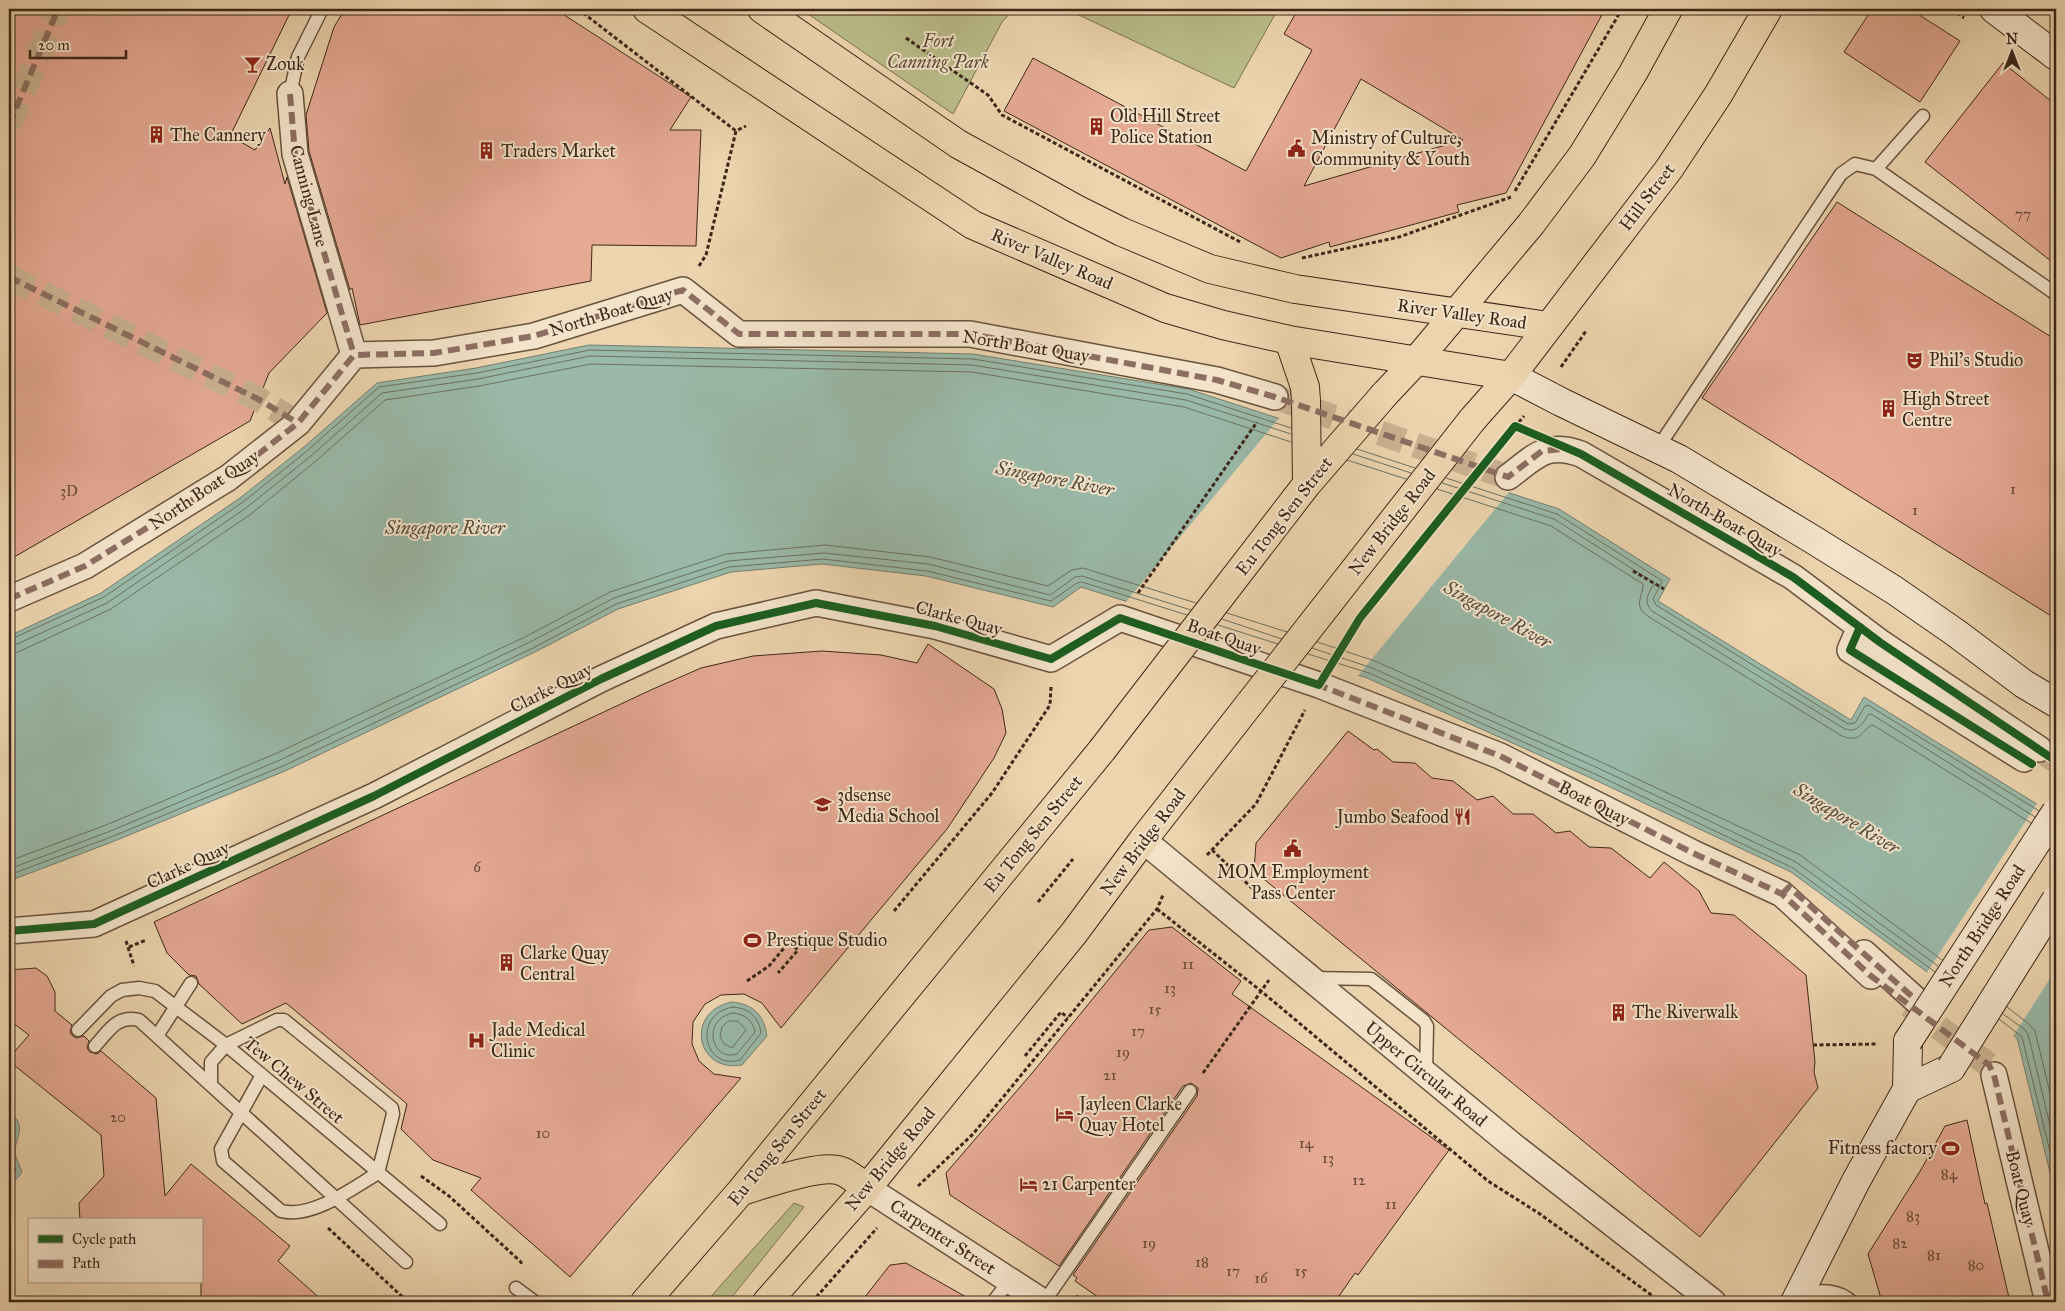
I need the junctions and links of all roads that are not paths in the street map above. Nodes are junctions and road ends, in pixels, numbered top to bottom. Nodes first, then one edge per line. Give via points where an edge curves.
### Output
1 (322, 9) edge
2 (647, 9) edge
3 (762, 9) edge
4 (1668, 9) edge
5 (1768, 9) edge
6 (1994, 9) edge
7 (2056, 56) edge
8 (290, 94) joint
9 (1924, 116) dead end
10 (1876, 169) junction
11 (2056, 294) edge
12 (1454, 313) junction
13 (1548, 326) junction
14 (1289, 340) junction
15 (354, 355) junction
16 (1416, 361) junction
17 (1511, 376) junction
18 (1275, 398) tunnel mouth
19 (1657, 449) junction
20 (1508, 477) dead end
21 (1308, 484) junction
22 (9, 599) edge
23 (1120, 618) joint
24 (2056, 703) edge
25 (2045, 767) tunnel mouth
26 (2056, 812) edge
27 (1143, 840) junction
28 (1782, 894) junction
29 (2056, 900) edge
30 (9, 931) edge
31 (1871, 976) dead end
32 (1310, 978) junction
33 (191, 983) dead end
34 (1916, 1000) tunnel mouth
35 (176, 1006) junction
36 (78, 1030) dead end
37 (158, 1036) junction
38 (226, 1045) junction
39 (95, 1046) dead end
40 (1426, 1074) junction
41 (1994, 1074) tunnel mouth
42 (262, 1075) junction
43 (211, 1085) junction
44 (1907, 1090) junction
45 (1190, 1091) road end
46 (241, 1112) junction
47 (378, 1173) junction
48 (867, 1188) junction
49 (741, 1191) junction
50 (337, 1198) junction
51 (440, 1224) dead end
52 (406, 1262) dead end
53 (1010, 1280) junction
54 (1798, 1297) edge
55 (645, 1302) edge
56 (767, 1302) edge
57 (993, 1302) edge
58 (1044, 1302) edge
59 (1714, 1302) edge
60 (1852, 1302) edge
61 (2048, 1302) edge

1 - 8 lane, Canning Lane via 298,57
2 - 14 main road, River Valley Road via 973,225 1165,308
3 - 12 main road, River Valley Road via 958,144 1122,232 1210,270 1295,289
4 - 12 main road via 1582,156 1531,224
5 - 13 main road, Hill Street via 1718,95 1669,169
6 - 7 main road
8 - 15 street, Canning Lane via 295,154
9 - 10 lane
10 - 11 lane
10 - 19 lane via 1855,164 1841,174
12 - 13 main road, River Valley Road
12 - 16 main road
13 - 17 main road, Hill Street
14 - 16 main road, River Valley Road
14 - 21 main road, bridge via 1305,387
15 - 18 street, North Boat Quay via 434,353 534,336 683,290 739,334 970,334 1217,380
15 - 22 street, North Boat Quay via 298,423 228,478 85,566
16 - 17 main road, River Valley Road
16 - 21 main road, Eu Tong Sen Street, bridge
17 - 19 main road, North Boat Quay
17 - 27 main road, New Bridge Road, bridge via 1472,420
19 - 24 main road, North Boat Quay via 1679,459 1894,590 2024,684
20 - 25 street, North Boat Quay via 1542,451 1568,449 1581,454 1792,577
21 - 49 main road, Eu Tong Sen Street, bridge via 1102,750
23 - 28 street, Boat Quay via 1319,685 1500,756
23 - 30 street, Clarke Quay via 1052,659 935,626 816,603 716,626 601,680 374,796 101,921
26 - 44 main road, North Bridge Road, bridge via 1908,1041
27 - 32 street, Upper Circular Road
27 - 48 main road, New Bridge Road via 1074,933
28 - 31 street, Boat Quay
28 - 34 street, Boat Quay via 1789,887
29 - 44 main road, bridge via 1951,1068
32 - 40 street, Upper Circular Road
32 - 40 lane via 1371,979 1383,987 1427,1026
33 - 35 lane
35 - 36 lane via 155,991 139,988 122,990 111,996
35 - 37 lane
35 - 38 lane
37 - 39 lane via 139,1020 129,1018 119,1020
37 - 43 lane
38 - 42 lane, Tew Chew Street
38 - 43 lane, Tew Chew Street via 211,1062
38 - 47 lane via 277,1020 284,1020 392,1108
40 - 59 street, Upper Circular Road via 1519,1151
41 - 61 street, Boat Quay
42 - 46 lane
42 - 47 lane, Tew Chew Street
43 - 46 lane
44 - 54 main road via 1856,1181
45 - 58 lane
46 - 50 lane
46 - 50 lane via 221,1149 223,1161 282,1211 291,1214
47 - 50 lane
47 - 51 lane, Tew Chew Street
48 - 49 main road via 842,1171 830,1168
48 - 53 street, Carpenter Street
48 - 56 main road, New Bridge Road
49 - 55 main road, Eu Tong Sen Street
50 - 52 lane
53 - 57 lane
53 - 58 street, Carpenter Street
54 - 60 lane via 1831,1290

